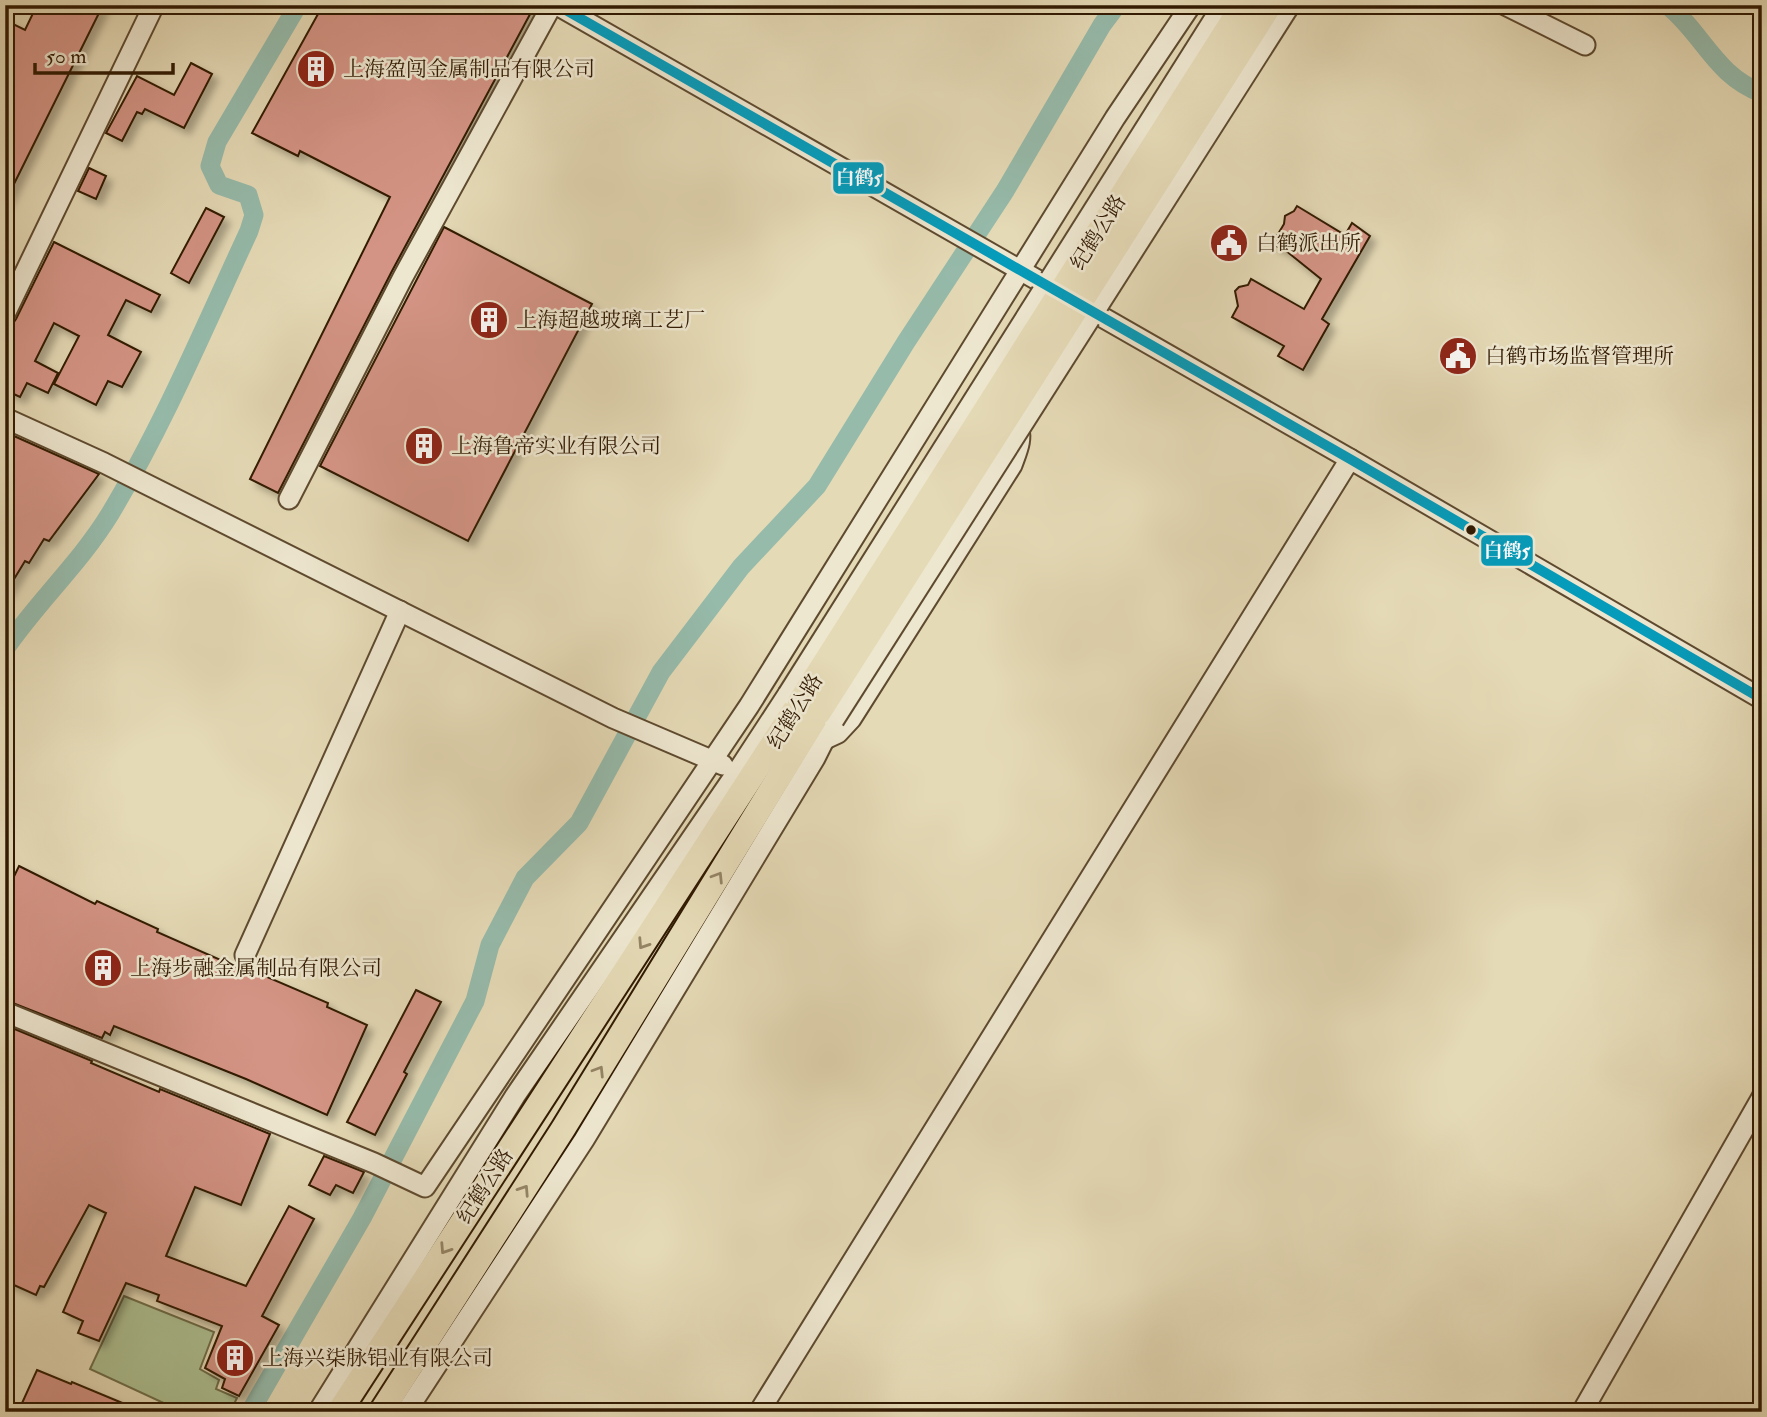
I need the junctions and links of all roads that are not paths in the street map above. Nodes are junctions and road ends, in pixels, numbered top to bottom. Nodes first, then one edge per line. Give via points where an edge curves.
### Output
1 (154, 5) edge
2 (555, 5) edge
3 (1191, 5) edge
4 (1223, 5) edge
5 (1242, 5) edge
6 (1270, 5) edge
7 (1290, 5) edge
8 (1505, 5) edge
9 (1585, 45) dead end
10 (1022, 270) junction
11 (5, 314) edge
12 (957, 374) junction
13 (5, 418) edge
14 (1350, 459) junction
15 (289, 499) dead end
16 (400, 611) junction
17 (1762, 699) edge
18 (810, 707) junction
19 (824, 739) junction
20 (712, 760) junction
21 (744, 776) junction
22 (245, 955) dead end
23 (5, 1012) edge
24 (1762, 1097) edge
25 (525, 1103) junction
26 (573, 1135) junction
27 (318, 1412) edge
28 (339, 1412) edge
29 (381, 1412) edge
30 (406, 1412) edge
31 (759, 1412) edge
32 (1582, 1412) edge

1 - 11 street
2 - 10 street
2 - 15 street via 403,278
3 - 10 street
4 - 18 street, bridge
5 - 18 main road, 纪鹤公路, bridge
6 - 18 main road, 纪鹤公路, bridge
7 - 18 street, bridge
8 - 9 street
10 - 12 street
10 - 14 street
12 - 19 street via 1017,421 1021,432 1018,448 851,719 838,733
12 - 20 street
13 - 16 street
14 - 17 street
14 - 31 street
16 - 20 street via 613,718
16 - 22 street
18 - 19 street
18 - 21 main road, 纪鹤公路
26 -> 18 main road, 纪鹤公路
19 - 26 street
20 - 21 street
20 - 23 street via 425,1186
21 - 25 main road, 纪鹤公路
24 - 32 street
25 - 27 street
25 -> 28 main road, 纪鹤公路
29 -> 26 main road, 纪鹤公路
26 - 30 street

